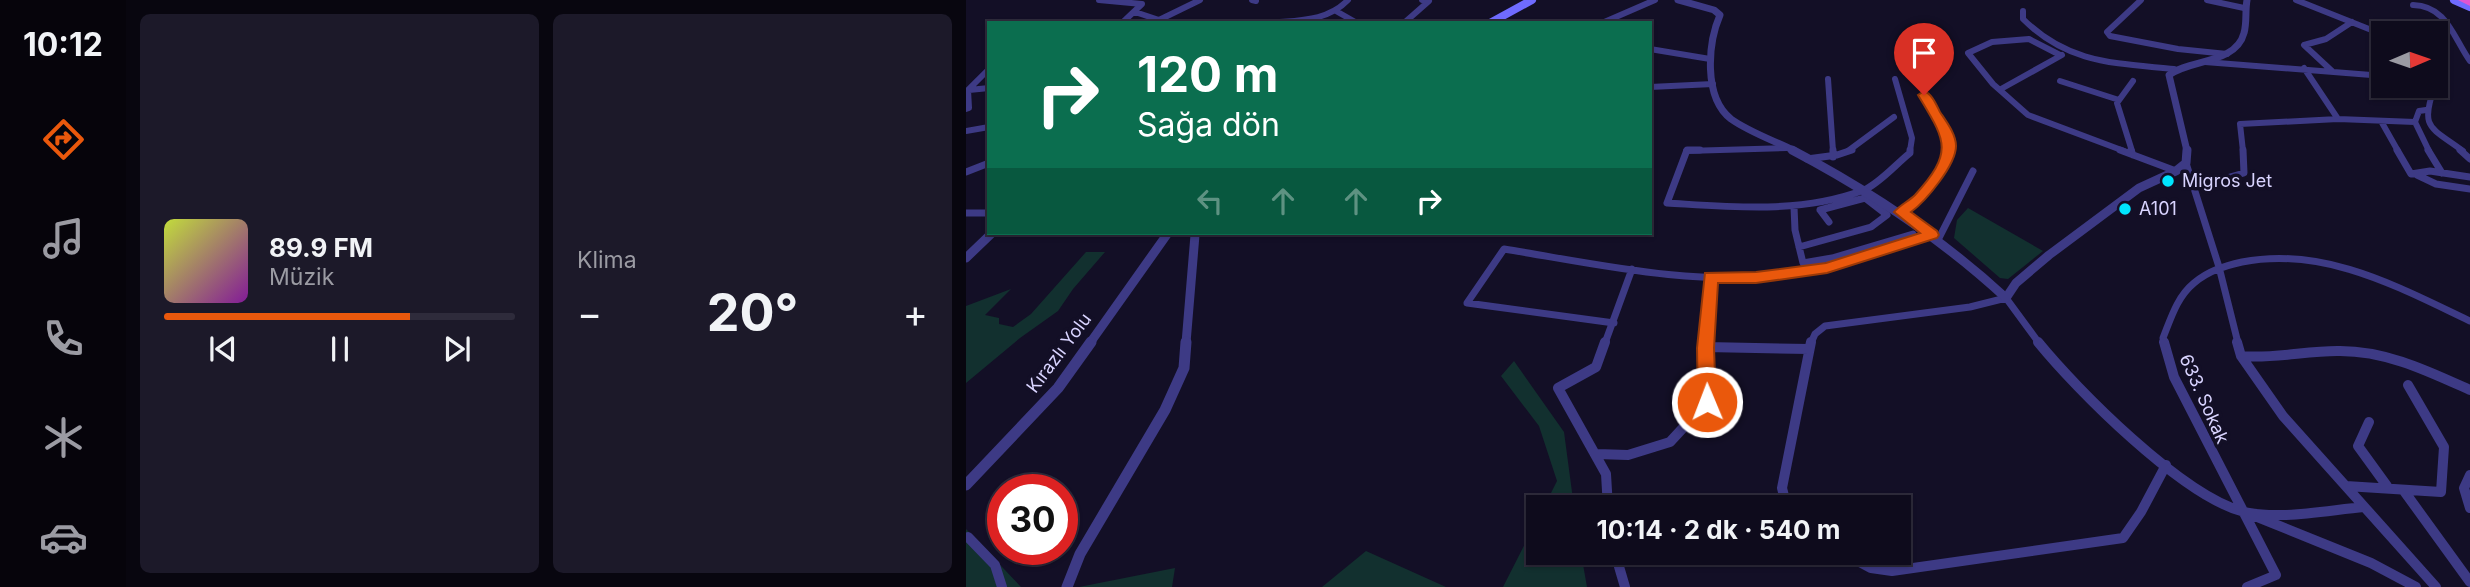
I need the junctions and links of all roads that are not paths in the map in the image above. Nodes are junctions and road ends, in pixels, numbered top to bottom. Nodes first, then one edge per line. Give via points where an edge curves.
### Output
1 (1099, 0) edge
2 (1200, 0) edge
3 (1348, 0) edge
4 (1422, 0) edge
5 (1532, 0) edge
6 (1655, 0) edge
7 (1678, 0) edge
8 (2141, 0) edge
9 (2207, 0) edge
10 (2297, 0) edge
11 (2454, 0) edge
12 (2463, 0) edge
13 (2246, 4) edge
14 (2413, 5) dead end
15 (2470, 5) edge
16 (2023, 10) dead end
17 (1335, 11) junction
18 (1135, 12) junction
19 (1124, 21) edge
20 (1163, 21) edge
21 (1290, 21) edge
22 (1353, 21) edge
23 (1406, 21) edge
24 (1494, 21) edge
25 (1606, 21) edge
26 (2352, 22) junction
27 (2371, 30) edge
28 (1652, 49) edge
29 (2068, 52) junction
30 (2228, 53) junction
31 (2060, 55) junction
32 (1710, 59) junction
33 (2470, 61) edge
34 (2199, 62) junction
35 (2256, 64) junction
36 (2304, 68) junction
37 (2174, 69) junction
38 (987, 71) edge
39 (2332, 71) junction
40 (2371, 75) edge
41 (1828, 79) dead end
42 (1895, 79) dead end
43 (2060, 81) dead end
44 (2133, 81) dead end
45 (1713, 83) junction
46 (1652, 87) edge
47 (987, 88) edge
48 (2001, 89) junction
49 (967, 90) edge
50 (1924, 95) dead end
51 (2430, 98) edge
52 (2119, 100) junction
53 (966, 109) edge
54 (2426, 110) junction
55 (1894, 117) dead end
56 (2338, 119) junction
57 (2381, 121) junction
58 (2415, 122) junction
59 (987, 127) edge
60 (966, 131) edge
61 (1787, 148) junction
62 (2133, 155) junction
63 (1833, 156) junction
64 (1807, 159) junction
65 (2470, 159) edge
66 (2186, 163) junction
67 (987, 164) edge
68 (1973, 171) dead end
69 (2176, 171) junction
70 (966, 173) edge
71 (2442, 173) junction
72 (2417, 175) junction
73 (2192, 177) junction
74 (2470, 177) edge
75 (1866, 189) junction
76 (2470, 189) edge
77 (1794, 207) junction
78 (1901, 212) junction
79 (966, 213) edge
80 (987, 213) edge
81 (1829, 222) dead end
82 (1913, 234) dead end
83 (990, 235) edge
84 (1167, 235) edge
85 (1195, 235) edge
86 (1935, 237) junction
87 (1799, 247) junction
88 (966, 258) edge
89 (2219, 267) junction
90 (1632, 269) junction
91 (1710, 277) junction
92 (2006, 298) junction
93 (2470, 321) edge
94 (1614, 323) junction
95 (1706, 348) junction
96 (1809, 349) junction
97 (2241, 356) junction
98 (2408, 385) dead end
99 (2470, 390) edge
100 (2369, 422) dead end
101 (1597, 454) junction
102 (2166, 464) junction
103 (2470, 475) edge
104 (966, 485) edge
105 (2346, 486) junction
106 (2387, 486) junction
107 (2404, 491) junction
108 (1607, 495) edge
109 (1784, 495) edge
110 (2364, 506) junction
111 (2470, 508) edge
112 (2244, 512) junction
113 (968, 537) edge
114 (1619, 565) edge
115 (1865, 565) edge
116 (2470, 582) edge
117 (1002, 587) edge
118 (1067, 587) edge
119 (1625, 587) edge
120 (2247, 587) edge
121 (2416, 587) edge
122 (2436, 587) edge

1 - 18 street via 1138,1 1142,4
2 - 20 street
3 - 17 street
4 - 23 street via 1429,1
5 - 24 main road
6 - 25 street
7 - 32 street via 1720,15 1710,42
8 - 30 street via 2108,32 2110,36
9 - 13 street
10 - 26 street
11 - 15 main road
12 - 15 highway
13 - 30 street via 2244,36
14 - 33 street via 2430,7 2447,18
16 - 29 street via 2023,19 2031,28
17 - 21 street
17 - 22 street
18 - 19 street
18 - 20 street
26 - 27 street
26 - 39 street via 2326,39 2304,45
28 - 32 street
29 - 31 street
29 - 37 street via 2111,65
30 - 34 street
30 - 35 street
31 - 48 street
31 - 48 street via 2029,39 1992,42 1968,52
32 - 45 street
34 - 35 street
34 - 37 street
35 - 36 street
36 - 39 street
36 - 56 street
37 - 66 street via 2169,75
38 - 49 street
39 - 40 street
41 - 63 street
42 - 75 street via 1912,146 1900,163
43 - 52 street
44 - 52 street
45 - 46 street
45 - 61 street via 1730,118
47 - 49 street
48 - 62 street via 2033,117
49 - 53 street
50 - 78 street via 1944,128 1950,144 1948,158 1919,199
51 - 54 street
52 - 62 street
54 - 58 street via 2419,111
54 - 65 street via 2440,136
55 - 63 street via 1844,155
56 - 57 street
56 - 73 street via 2240,124 2244,173 2223,179
57 - 58 street
57 - 72 street via 2410,173
58 - 71 street
59 - 60 street
61 - 64 street
61 - 77 street via 1686,150 1667,203
62 - 69 street
63 - 64 street
64 - 75 street
66 - 69 street
66 - 73 street
67 - 70 street
68 - 86 street
69 - 92 street via 2139,188 2108,211 2016,283
71 - 72 street via 2421,171
71 - 74 street
72 - 76 street via 2431,183
73 - 89 street
75 - 77 street
75 - 78 street
77 - 87 street
78 - 86 street
79 - 80 street
81 - 87 street via 1820,210 1865,198 1887,215 1871,227
82 - 87 street via 1802,263
83 - 88 street
84 - 104 street, Kırazlı Yolu via 1058,388
85 - 118 street via 1184,368 1166,410 1080,554
86 - 91 street via 1827,268 1756,278
86 - 92 street
89 - 93 street, 633. Sokak via 2265,258 2305,258 2386,281
89 - 97 street
89 - 112 street, 633. Sokak via 2193,283 2176,304 2163,338 2174,377
90 - 91 street
90 - 94 street
90 - 94 street via 1504,249 1467,303
91 - 95 street
92 - 96 street via 1825,326 1815,334
92 - 102 street via 2029,334 2108,419
94 - 101 street via 1596,367 1558,388
95 - 96 street
95 - 101 street via 1707,402 1670,442 1628,455
96 - 109 street
97 - 99 street via 2277,358 2347,351 2384,355
97 - 105 street via 2283,416
98 - 107 street via 2444,447 2441,492
100 - 106 street via 2358,446
101 - 108 street via 1606,474
102 - 112 street via 2199,491
102 - 115 street via 2123,538 1892,570
103 - 111 street via 2464,488
105 - 106 street
105 - 110 street
106 - 107 street
107 - 116 street
110 - 112 street
110 - 122 street
112 - 120 street, 633. Sokak via 2276,575
112 - 121 street via 2371,563
113 - 117 street via 996,566 1003,577
114 - 119 street

